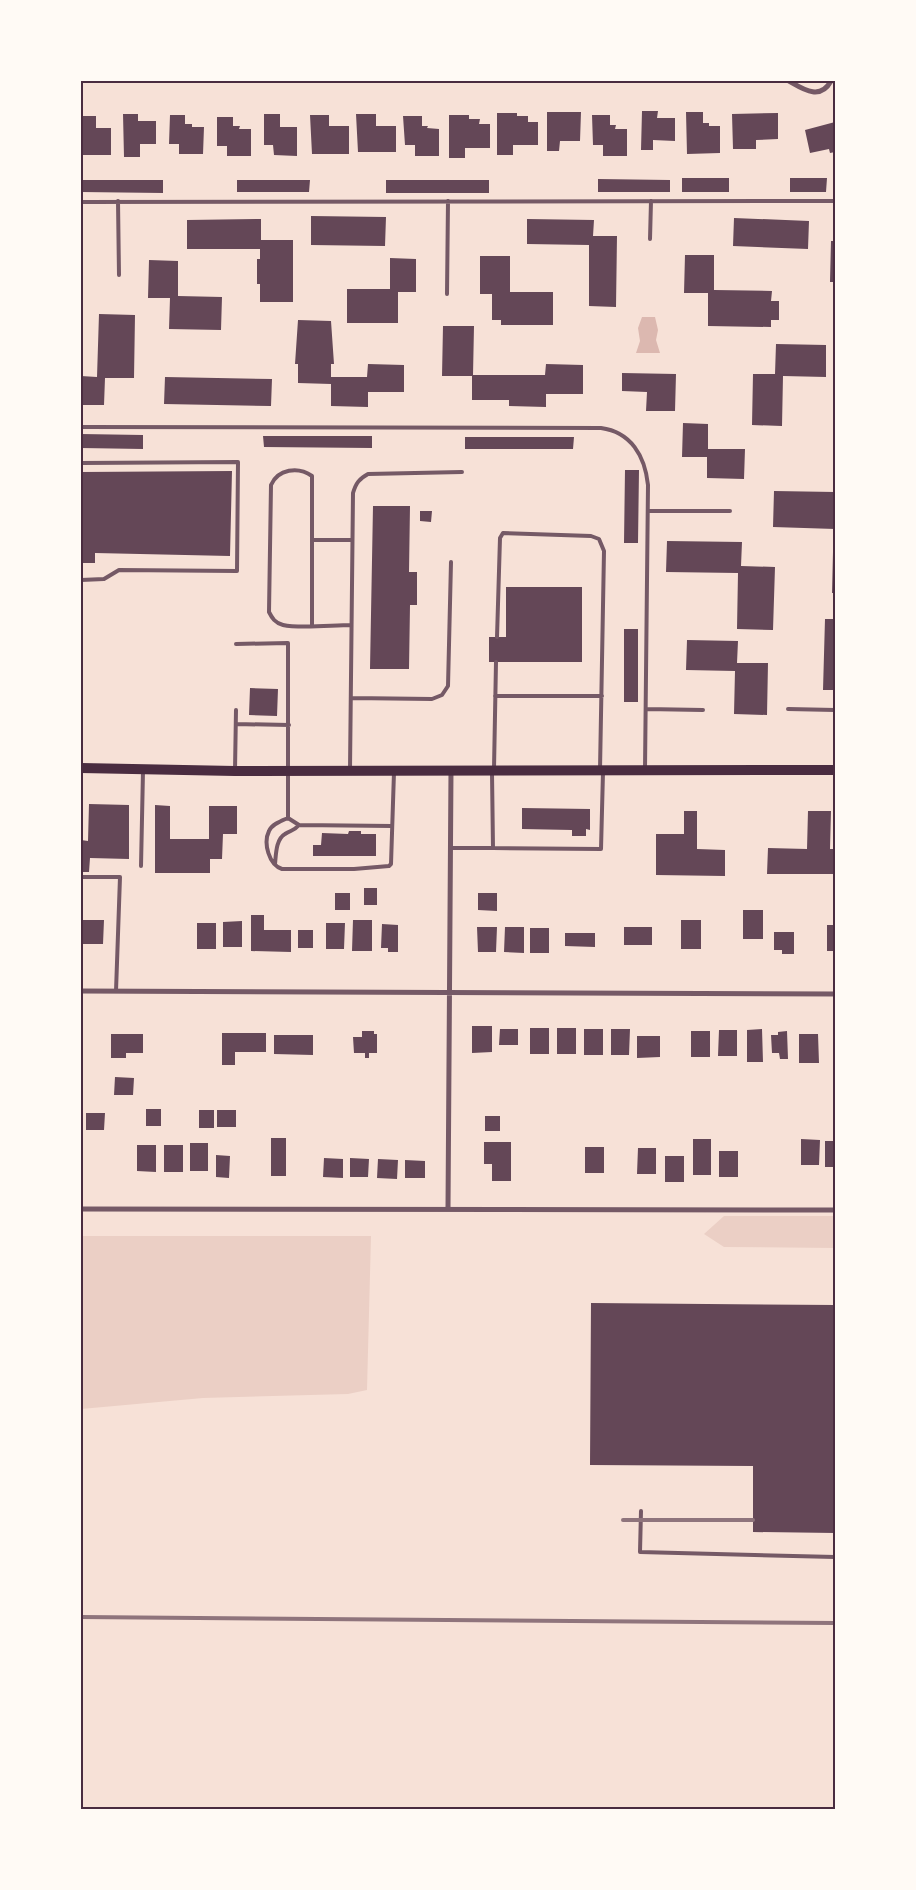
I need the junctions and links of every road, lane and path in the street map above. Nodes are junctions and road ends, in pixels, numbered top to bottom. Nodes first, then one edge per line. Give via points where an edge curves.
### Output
1 (789, 81) edge
2 (831, 83) edge
3 (651, 200) junction
4 (118, 201) junction
5 (448, 201) junction
6 (835, 201) edge
7 (81, 202) edge
8 (650, 239) dead end
9 (119, 275) dead end
10 (447, 294) dead end
11 (81, 428) edge
12 (81, 463) edge
13 (462, 472) dead end
14 (648, 511) junction
15 (730, 511) dead end
16 (313, 540) junction
17 (352, 540) junction
18 (451, 562) dead end
19 (81, 580) edge
20 (312, 625) junction
21 (351, 626) junction
22 (497, 637) dead end
23 (236, 644) dead end
24 (496, 662) dead end
25 (495, 696) junction
26 (602, 696) junction
27 (350, 698) junction
28 (646, 709) junction
29 (236, 710) dead end
30 (703, 710) dead end
31 (788, 710) dead end
32 (835, 710) edge
33 (236, 724) junction
34 (289, 725) junction
35 (81, 768) edge
36 (143, 769) junction
37 (451, 769) junction
38 (493, 769) junction
39 (289, 770) junction
40 (350, 770) junction
41 (394, 770) junction
42 (602, 770) junction
43 (645, 770) junction
44 (835, 770) edge
45 (235, 771) junction
46 (288, 818) junction
47 (299, 825) junction
48 (392, 826) junction
49 (452, 848) junction
50 (493, 848) junction
51 (275, 865) junction
52 (141, 866) dead end
53 (81, 877) edge
54 (81, 991) edge
55 (116, 991) junction
56 (451, 992) junction
57 (835, 994) edge
58 (81, 1209) edge
59 (448, 1209) junction
60 (835, 1210) edge
61 (641, 1511) dead end
62 (835, 1558) edge

1 - 2 street via 811,93
3 - 5 lane
3 - 6 lane
3 - 8 lane
4 - 5 lane
4 - 7 lane
4 - 9 lane
5 - 10 lane
11 - 14 lane via 612,430 625,436 638,449 647,474
12 - 19 lane via 238,462 237,571 118,570 104,580
13 - 17 lane via 368,474 359,479 352,493
14 - 15 lane
14 - 28 lane
16 - 17 lane
16 - 20 lane
16 - 20 lane via 312,476 306,471 282,471 271,485 269,612 282,625
17 - 21 lane
18 - 27 lane via 448,686 442,695 432,699
20 - 21 lane
21 - 27 lane
22 - 26 lane via 500,538 503,533 599,539 604,551
23 - 34 lane via 288,643
24 - 25 lane
25 - 26 lane
25 - 38 lane
26 - 42 lane
27 - 40 lane
28 - 30 lane
28 - 43 lane
29 - 33 lane
31 - 32 lane
33 - 34 lane
33 - 45 lane
34 - 39 lane
35 - 36 main road
36 - 45 main road
36 - 52 lane
37 - 38 main road
37 - 41 main road
37 - 49 street
38 - 42 main road
38 - 50 lane
39 - 40 main road
39 - 45 main road
39 - 46 lane
40 - 41 main road
41 - 48 lane
42 - 43 main road
42 - 50 lane via 601,849
43 - 44 main road
46 - 47 lane
46 - 51 lane via 272,826 268,832 268,852
47 - 48 lane
47 - 51 lane via 294,831 283,834
48 - 51 lane via 392,864 386,867 282,869
49 - 50 lane
49 - 56 street
53 - 55 lane via 120,877
54 - 55 street
55 - 56 street
56 - 57 street
56 - 59 street
58 - 59 street
59 - 60 street
61 - 62 lane via 640,1552

